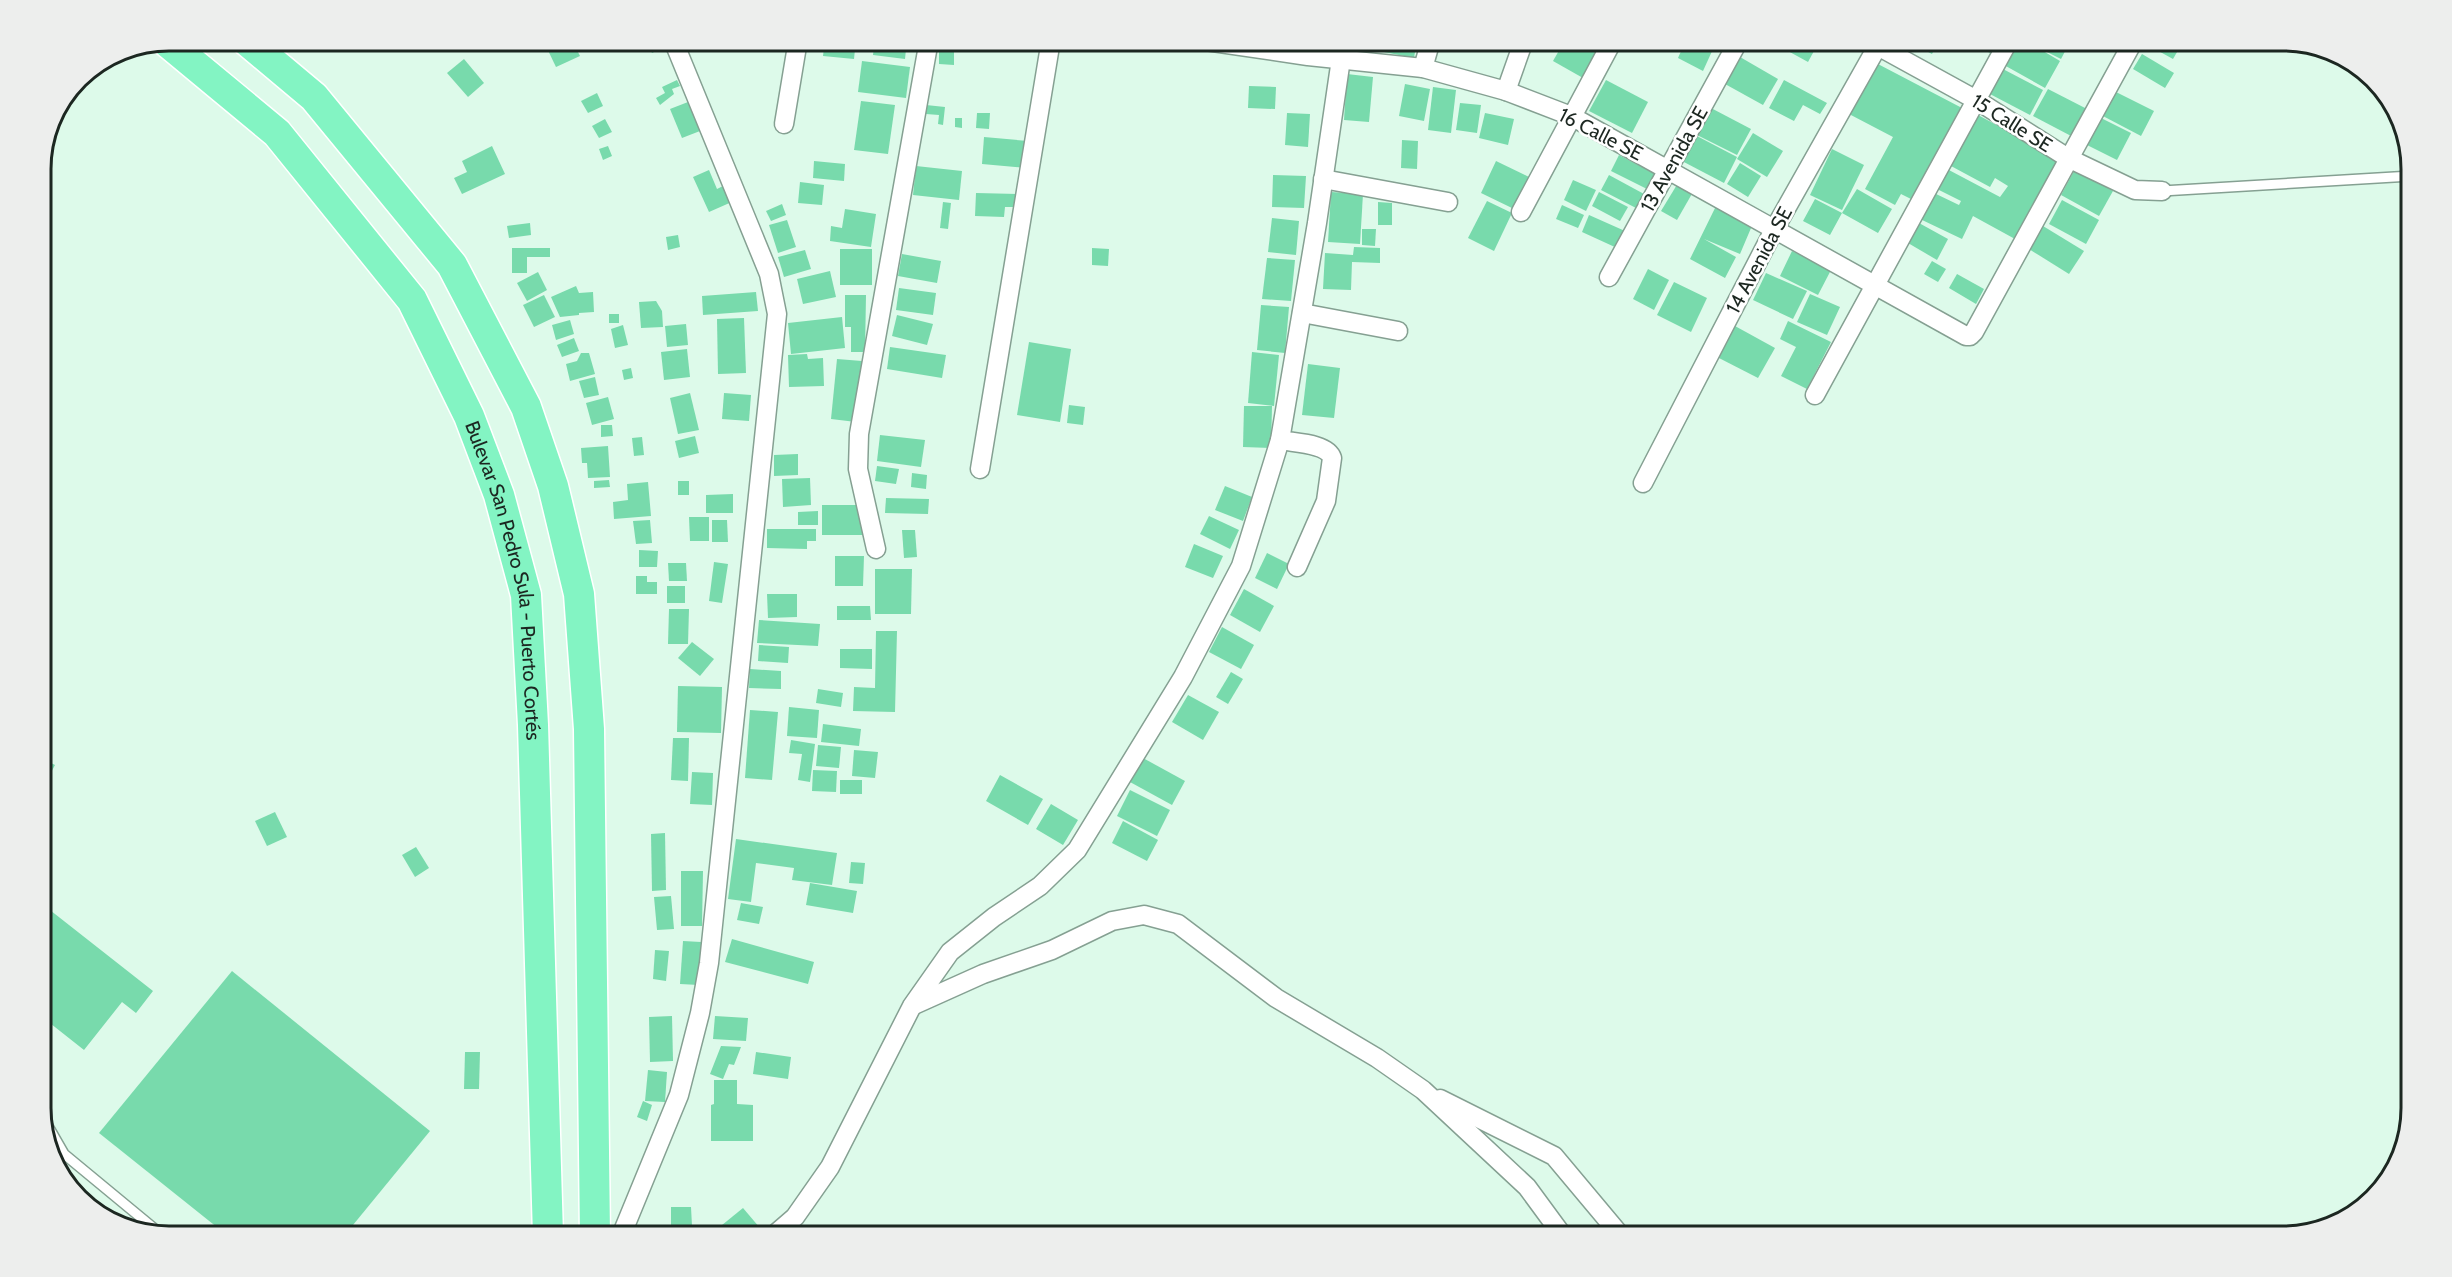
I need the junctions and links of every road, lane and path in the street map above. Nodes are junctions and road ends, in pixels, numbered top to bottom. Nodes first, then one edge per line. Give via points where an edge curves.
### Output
1 (178, 51) edge
2 (259, 51) edge
3 (677, 51) edge
4 (796, 51) edge
5 (927, 51) edge
6 (1049, 51) edge
7 (1318, 51) edge
8 (1428, 51) edge
9 (1520, 51) edge
10 (1607, 51) edge
11 (1733, 51) edge
12 (1871, 51) edge
13 (1892, 51) edge
14 (2003, 51) edge
15 (2127, 51) edge
16 (1341, 59) junction
17 (1423, 68) junction
18 (1506, 91) junction
19 (1978, 101) junction
20 (1571, 116) junction
21 (784, 124) dead end
22 (2068, 158) junction
23 (1670, 170) junction
24 (2401, 177) edge
25 (1323, 179) junction
26 (2162, 191) joint
27 (1448, 202) dead end
28 (1521, 212) dead end
29 (1775, 228) junction
30 (1609, 277) dead end
31 (1874, 286) junction
32 (1302, 313) junction
33 (1398, 332) dead end
34 (1815, 395) dead end
35 (1280, 440) junction
36 (980, 469) dead end
37 (1642, 483) dead end
38 (876, 549) dead end
39 (1296, 567) dead end
40 (912, 1006) junction
41 (1423, 1090) junction
42 (55, 1138) edge
43 (149, 1224) edge
44 (548, 1226) edge
45 (594, 1226) edge
46 (625, 1226) edge
47 (785, 1226) edge
48 (1556, 1226) edge
49 (1614, 1226) edge

1 - 44 highway, Bulevar San Pedro Sula - Puerto Cortés via 277,133 412,300 469,416 499,495 526,595
2 - 45 highway via 314,97 452,265 526,407 553,486 579,594 589,729
3 - 46 street via 769,274 777,314 709,963 679,1095
4 - 21 street
5 - 38 street via 859,434 858,469
6 - 36 street
7 - 16 street, 16 Calle SE
8 - 17 street
9 - 18 street
10 - 20 street
11 - 23 street, 13 Avenida SE
12 - 29 street, 14 Avenida SE
13 - 19 street, 15 Calle SE
14 - 19 street
15 - 22 street
16 - 17 street, 16 Calle SE
16 - 25 street
17 - 18 street, 16 Calle SE
18 - 20 street, 16 Calle SE
19 - 22 street, 15 Calle SE
19 - 31 street
20 - 23 street, 16 Calle SE
20 - 28 street
22 - 26 street, 15 Calle SE via 2135,190
22 - 31 street, 16 Calle SE via 1970,336
23 - 29 street, 16 Calle SE
23 - 30 street, 13 Avenida SE
24 - 26 lane
25 - 27 street
25 - 32 street
29 - 31 street, 16 Calle SE
29 - 37 street, 14 Avenida SE
31 - 34 street
32 - 33 street
32 - 35 street
35 - 39 street via 1323,448 1332,458 1326,501
35 - 40 street via 1241,566 1183,677 1077,850 1040,886 950,952
40 - 41 street via 983,974 1052,950 1112,921 1144,915 1178,924 1276,998
40 - 47 street via 830,1167
41 - 48 street via 1527,1187
41 - 49 street via 1554,1156
42 - 43 lane via 64,1154

